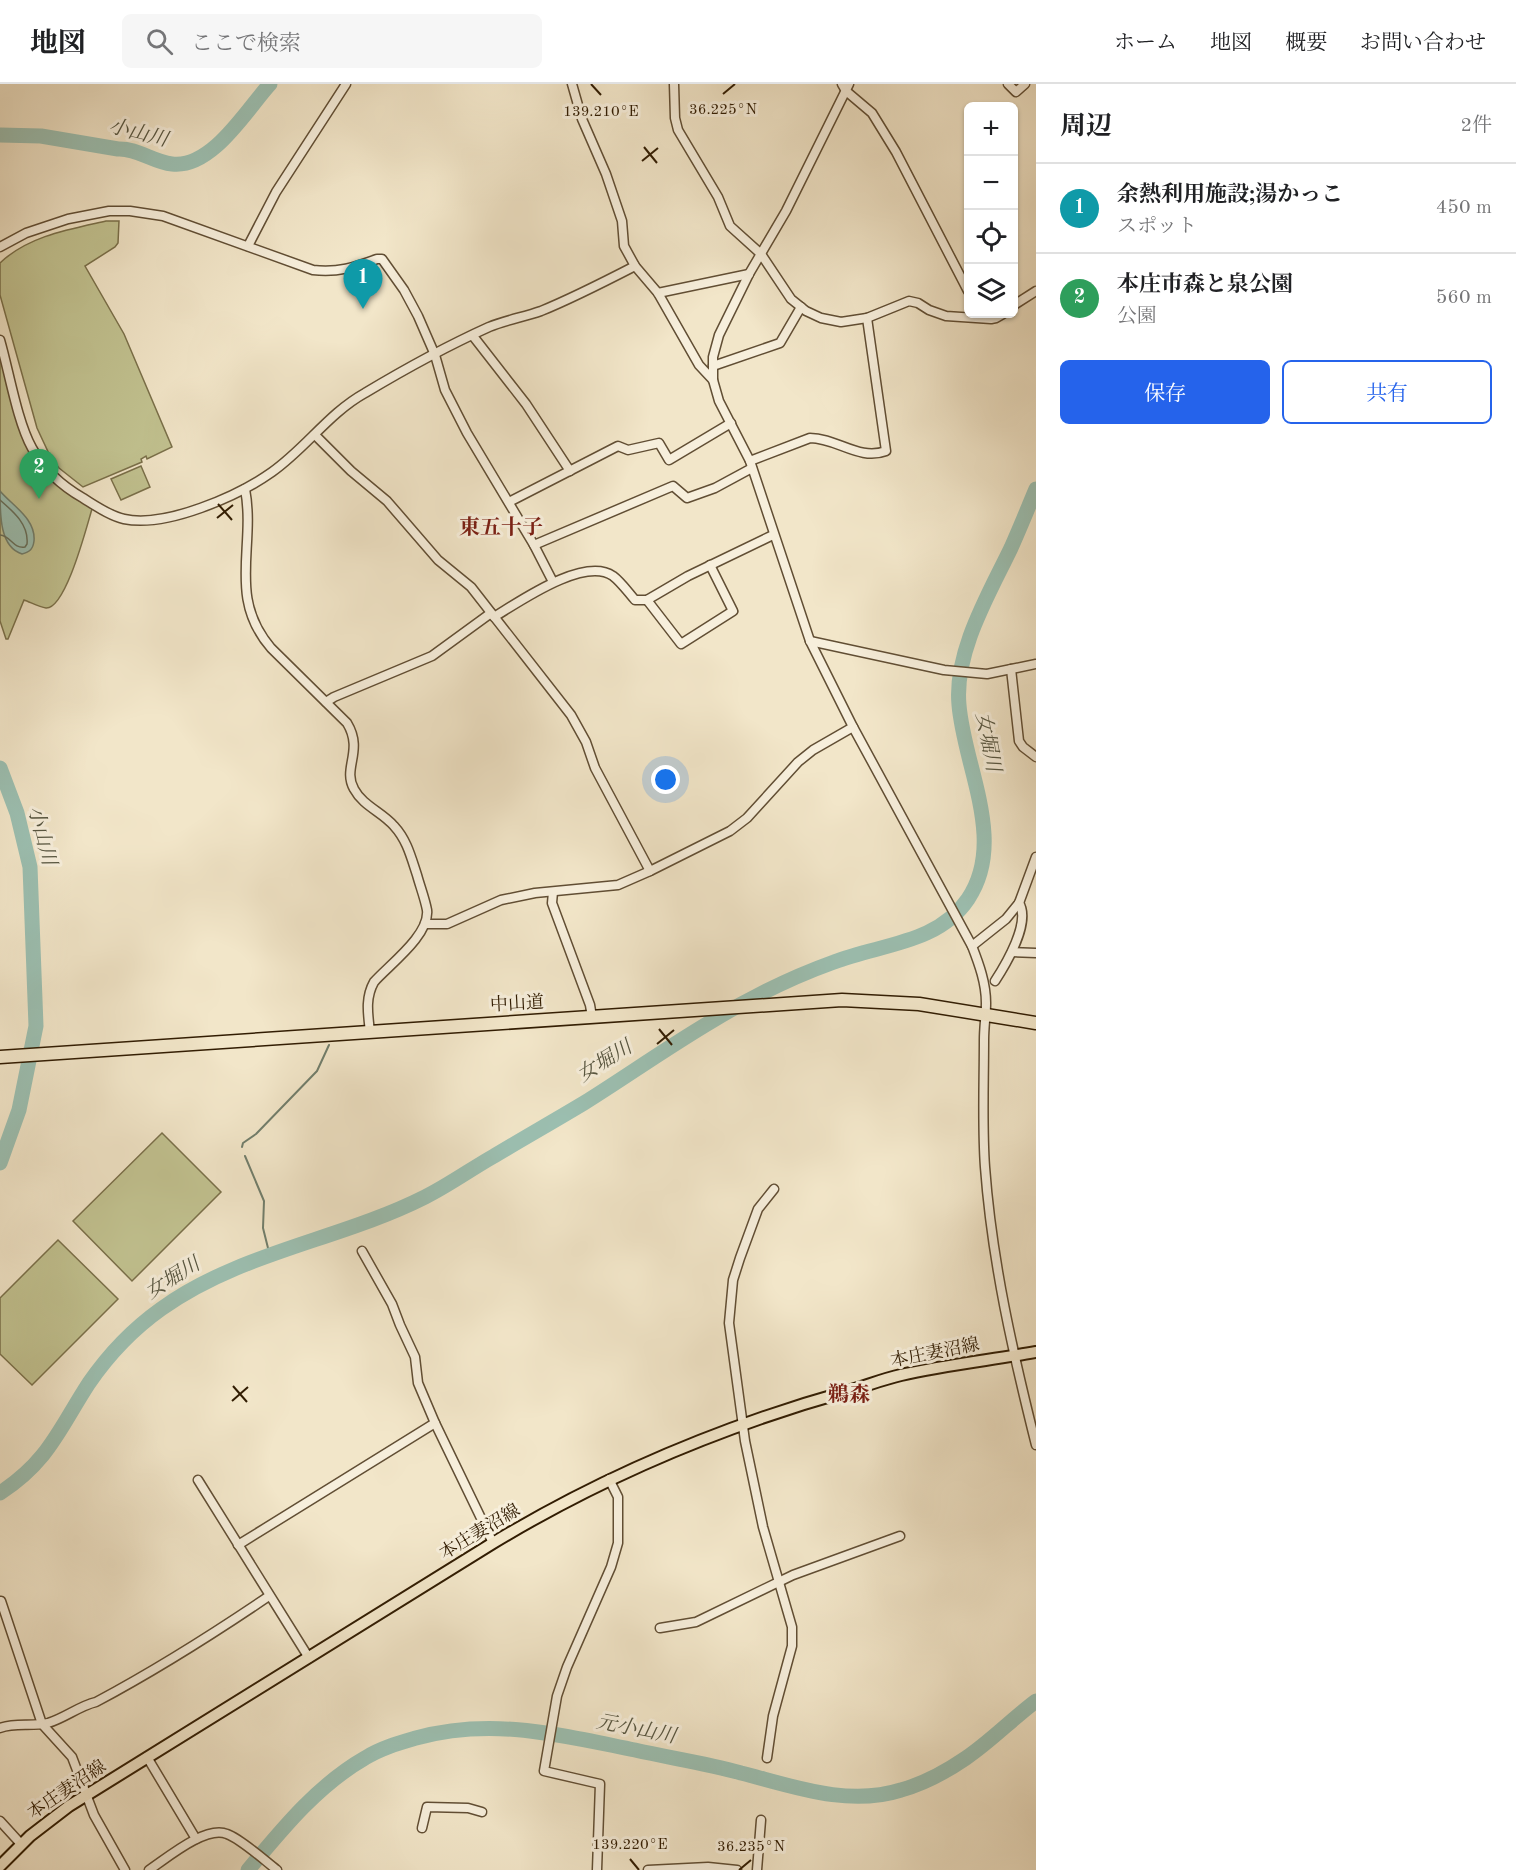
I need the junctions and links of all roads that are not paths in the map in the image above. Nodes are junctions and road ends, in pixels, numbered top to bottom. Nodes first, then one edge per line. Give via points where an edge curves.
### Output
1 (346, 84) edge
2 (572, 84) edge
3 (674, 84) edge
4 (1008, 84) edge
5 (1025, 84) edge
6 (846, 86) edge
7 (248, 246) junction
8 (0, 248) edge
9 (761, 254) junction
10 (635, 266) junction
11 (749, 274) junction
12 (964, 281) edge
13 (1036, 291) edge
14 (658, 293) junction
15 (1018, 302) edge
16 (801, 307) junction
17 (964, 316) edge
18 (867, 318) junction
19 (473, 336) junction
20 (0, 340) edge
21 (435, 355) junction
22 (713, 366) junction
23 (713, 380) junction
24 (731, 423) junction
25 (315, 435) junction
26 (751, 465) junction
27 (570, 471) junction
28 (244, 489) junction
29 (509, 502) junction
30 (773, 535) junction
31 (534, 545) junction
32 (710, 565) junction
33 (553, 582) junction
34 (647, 600) junction
35 (492, 615) junction
36 (810, 641) junction
37 (1036, 664) edge
38 (1011, 669) junction
39 (326, 702) junction
40 (853, 727) junction
41 (1036, 758) edge
42 (1036, 857) edge
43 (650, 871) junction
44 (1032, 885) edge
45 (553, 892) junction
46 (1019, 903) junction
47 (425, 924) junction
48 (972, 946) junction
49 (1012, 952) junction
50 (1036, 953) edge
51 (995, 981) dead end
52 (985, 1014) junction
53 (592, 1017) junction
54 (1036, 1023) edge
55 (370, 1032) junction
56 (0, 1057) edge
57 (774, 1189) dead end
58 (362, 1251) dead end
59 (1036, 1352) edge
60 (1013, 1356) junction
61 (435, 1423) junction
62 (744, 1424) junction
63 (1036, 1445) edge
64 (609, 1479) junction
65 (198, 1480) dead end
66 (900, 1536) dead end
67 (493, 1544) junction
68 (238, 1545) junction
69 (780, 1581) junction
70 (269, 1596) junction
71 (1, 1601) edge
72 (660, 1628) dead end
73 (309, 1658) junction
74 (42, 1724) junction
75 (0, 1728) edge
76 (147, 1757) junction
77 (767, 1758) dead end
78 (86, 1795) junction
79 (482, 1812) dead end
80 (761, 1820) dead end
81 (0, 1821) edge
82 (422, 1828) dead end
83 (196, 1839) junction
84 (21, 1844) junction
85 (0, 1866) edge
86 (125, 1870) edge
87 (149, 1870) edge
88 (276, 1870) edge
89 (597, 1870) edge
90 (648, 1870) edge
91 (736, 1870) edge
92 (757, 1870) edge

1 - 7 street via 276,192
2 - 10 street via 619,212 624,246
3 - 9 street via 675,118 684,144 718,197 730,226
4 - 5 street via 1016,92
6 - 9 street
6 - 12 street via 872,113 896,152
7 - 8 street via 163,216 118,211 53,223 26,232
7 - 21 street via 329,272 382,259 408,297
9 - 11 street
9 - 16 street via 791,299
10 - 14 street
10 - 19 street via 544,309
11 - 14 street
11 - 22 street via 719,335
13 - 15 street
14 - 23 street via 699,365
16 - 18 street via 821,318 841,322
16 - 22 street via 780,343
17 - 18 street via 945,316 909,302
18 - 26 street via 886,451 875,455 810,438
19 - 21 street
19 - 27 street via 526,404
20 - 28 street via 32,448 51,474 80,496 123,519 142,520 201,508
21 - 25 street via 344,406
21 - 29 street via 445,390
22 - 23 street
23 - 24 street
24 - 26 street
24 - 27 street via 669,460 659,443 628,450 618,447
25 - 28 street via 275,470
25 - 35 street via 387,501 438,560 471,587
26 - 30 street
26 - 31 street via 715,488 687,498 673,486
27 - 29 street
28 - 39 street via 246,599 251,619 261,637
29 - 31 street
30 - 32 street
30 - 36 street
31 - 33 street
32 - 34 street
32 - 34 street via 733,611 681,644
33 - 34 street via 598,570 612,575 635,600
33 - 35 street
35 - 39 street via 432,656
35 - 43 street via 571,715
36 - 38 street via 944,670 987,674
36 - 40 street
37 - 38 street
38 - 41 street via 1019,741
39 - 47 street via 347,723 353,736 350,777 356,793 392,822 407,845 427,911
40 - 43 street via 798,762 730,831
40 - 48 street
42 - 44 street
43 - 45 street via 618,885
44 - 46 street
45 - 47 street via 501,900 447,924
45 - 53 street via 552,903
46 - 48 street via 1006,919
46 - 49 street via 1022,912
47 - 55 street via 369,991
48 - 52 street via 983,981
49 - 50 street
49 - 51 street
52 - 53 highway, 中山道 via 919,1004 842,1000
52 - 54 highway, 中山道
52 - 60 street via 985,1164 998,1275
53 - 55 highway, 中山道
55 - 56 highway, 中山道
57 - 62 street via 758,1209 733,1280 729,1323
58 - 61 street via 388,1295 416,1357 418,1383
59 - 60 main road, 本庄妻沼線
60 - 62 main road, 本庄妻沼線 via 900,1375
60 - 63 street
61 - 67 street
61 - 68 street
62 - 64 main road, 本庄妻沼線
62 - 69 street via 763,1527
64 - 67 main road, 本庄妻沼線
64 - 89 street via 618,1497 618,1543 567,1667 554,1711 544,1771 600,1784
65 - 68 street
66 - 69 street
67 - 73 main road, 本庄妻沼線
68 - 70 street
69 - 72 street via 696,1622
69 - 77 street via 792,1627 792,1646 773,1716
70 - 73 street
70 - 74 street via 145,1676
71 - 74 street
73 - 76 main road, 本庄妻沼線
74 - 75 street
74 - 78 street via 68,1751
76 - 78 main road, 本庄妻沼線
76 - 83 street
78 - 84 main road, 本庄妻沼線
78 - 86 street
79 - 82 street via 427,1807
80 - 92 street
81 - 84 street
83 - 87 street
83 - 88 street via 221,1832 232,1836
84 - 85 main road, 本庄妻沼線
90 - 91 street

